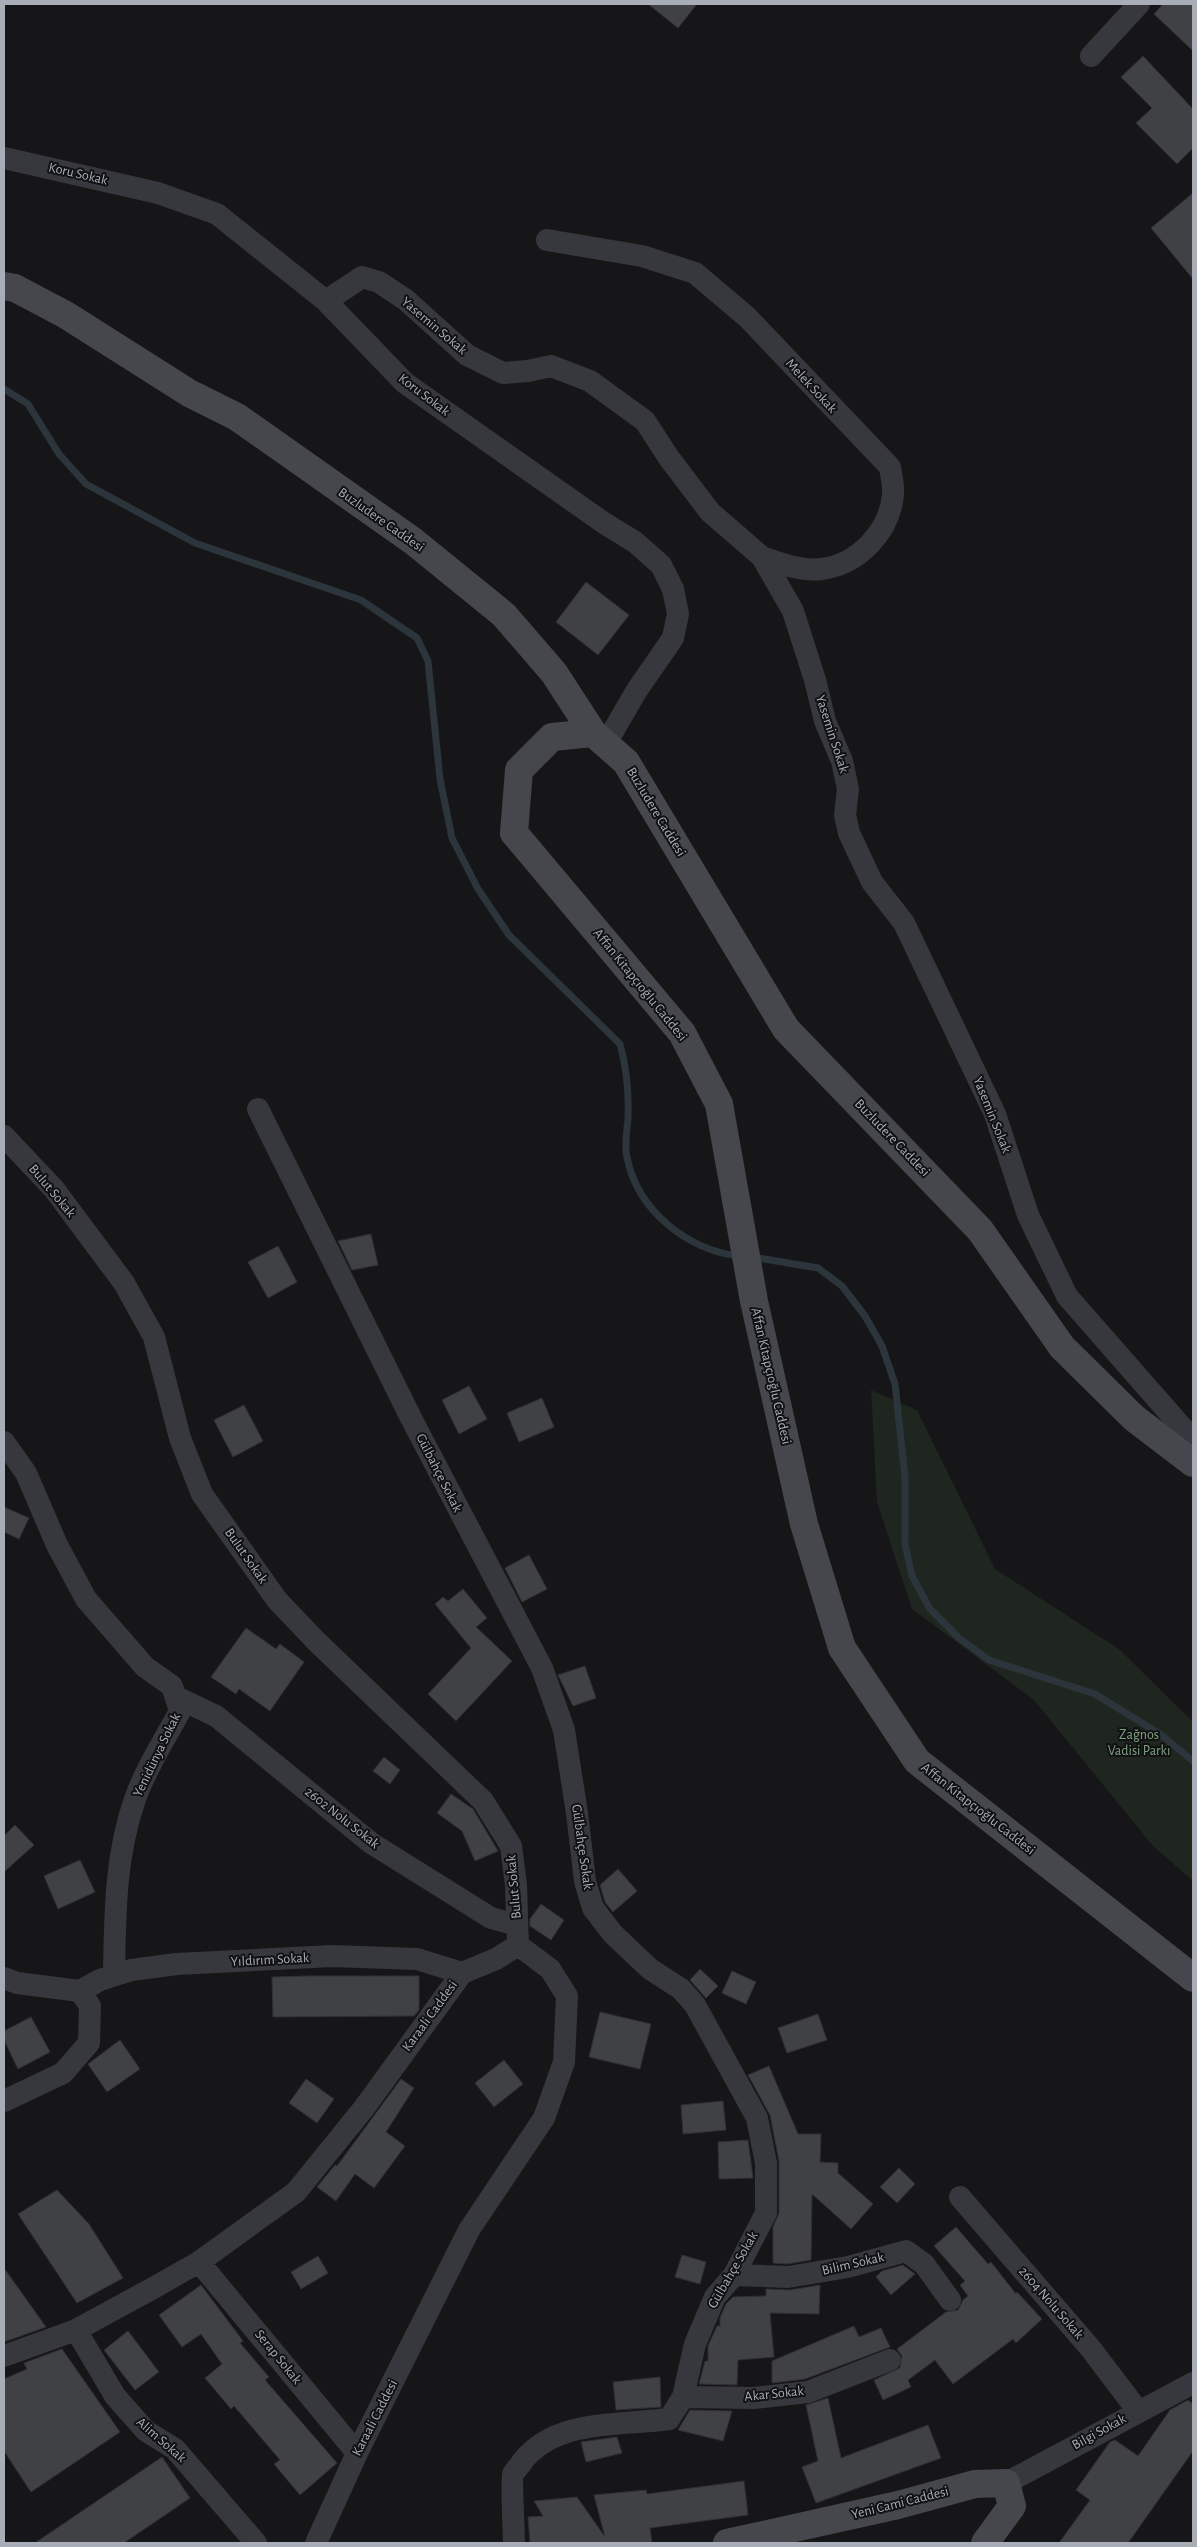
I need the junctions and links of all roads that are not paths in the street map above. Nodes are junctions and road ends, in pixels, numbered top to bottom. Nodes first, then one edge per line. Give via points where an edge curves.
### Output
1 (1139, 4) edge
2 (1091, 56) dead end
3 (4, 158) edge
4 (547, 240) dead end
5 (4, 286) edge
6 (326, 302) junction
7 (762, 557) junction
8 (599, 739) junction
9 (258, 1109) dead end
10 (4, 1136) edge
11 (1193, 1440) edge
12 (4, 1442) edge
13 (1193, 1463) edge
14 (176, 1697) junction
15 (518, 1935) junction
16 (462, 1973) junction
17 (114, 1975) junction
18 (4, 1978) edge
19 (1193, 1978) edge
20 (80, 1991) junction
21 (4, 2101) edge
22 (960, 2197) dead end
23 (199, 2262) junction
24 (734, 2275) junction
25 (950, 2300) dead end
26 (76, 2330) junction
27 (4, 2356) edge
28 (890, 2360) dead end
29 (1193, 2383) edge
30 (683, 2397) junction
31 (1138, 2411) junction
32 (357, 2453) junction
33 (1006, 2483) junction
34 (256, 2543) edge
35 (316, 2543) edge
36 (514, 2543) edge
37 (727, 2543) edge
38 (985, 2543) edge

1 - 2 street
3 - 6 street, Koru Sokak via 158,193 217,214
4 - 7 street, Melek Sokak via 642,256 696,273 746,316 890,467 894,494 882,530 856,558 822,569 789,566
5 - 8 street, Buzludere Caddesi via 15,288 66,315 189,393 237,417 413,541 504,615 554,673
6 - 7 street, Yasemin Sokak via 362,277 379,282 406,300 467,354 503,373 551,366 590,381 645,421 710,512
6 - 8 street, Koru Sokak via 405,384 635,542 661,565 673,589 678,614 673,638
7 - 11 street, Yasemin Sokak via 793,611 825,721 842,761 848,788 845,815 849,833 872,882 904,923 995,1114 1028,1215 1067,1296
8 - 13 street, Buzludere Caddesi via 626,762 786,1029 980,1230 1062,1347 1134,1418
8 - 19 street, Affan Kitapçıoğlu Caddesi via 552,737 519,770 514,833 682,1033 719,1104 754,1301 804,1524 842,1648 917,1761
9 - 24 street, Gülbahçe Sokak via 411,1418 542,1668 564,1730 585,1881 592,1908 613,1934 650,1969 681,1989 695,2005 757,2118 766,2164 766,2213
10 - 15 street, Bulut Sokak via 54,1189 124,1283 154,1337 180,1438 202,1494 277,1600 483,1801 511,1846
12 - 14 street, Yenidünya Sokak via 26,1473 57,1545 86,1599 145,1667 172,1686
14 - 15 street, 2602 Nolu Sokak via 216,1716 371,1843
14 - 17 street, Yenidünya Sokak via 180,1711 136,1796 126,1828 115,1889
15 - 16 street, Karaali Caddesi via 496,1959
15 - 32 street, Karaali Caddesi via 550,1969 567,1996 564,2062 544,2118 469,2230
16 - 17 street, Yıldırım Sokak via 417,1959 332,1956 177,1964
16 - 23 street, Karaali Caddesi via 364,2108 296,2192
17 - 20 street, Yıldırım Sokak
18 - 20 street via 17,1983
20 - 21 street via 90,2006 89,2043 63,2073
22 - 31 street, 2604 Nolu Sokak via 1091,2349
23 - 26 street, Karaali Caddesi
23 - 32 street, Serap Sokak
24 - 25 street, Bilim Sokak via 788,2277 848,2267 906,2251 924,2264
24 - 30 street, Gülbahçe Sokak via 711,2305 695,2344
26 - 27 street, Karaali Caddesi
26 - 34 street, Alim Sokak via 115,2396 146,2431 175,2449
28 - 30 street, Akar Sokak via 808,2392 754,2398
29 - 31 street, Bilgi Sokak
30 - 36 street, Gülbahçe Sokak via 669,2419 607,2423 564,2434 541,2444 512,2475
31 - 33 street, Bilgi Sokak
32 - 35 street, Karaali Caddesi
33 - 37 street, Yeni Cami Caddesi via 975,2484 898,2505
33 - 38 street via 1012,2506

